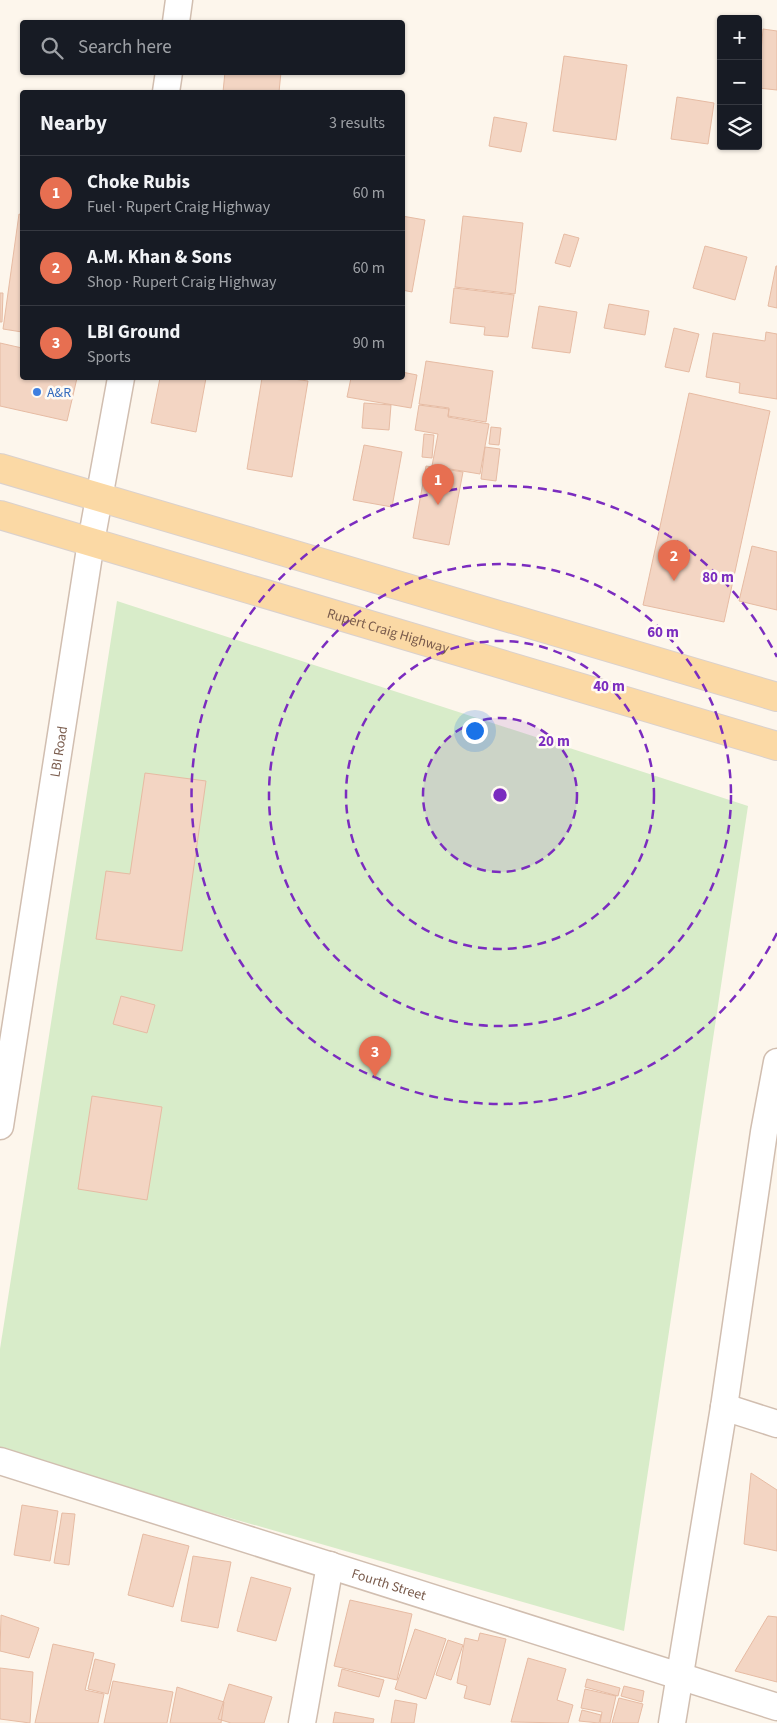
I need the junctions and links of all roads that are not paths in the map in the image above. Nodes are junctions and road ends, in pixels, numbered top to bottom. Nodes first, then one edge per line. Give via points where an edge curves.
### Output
1 (179, 0) edge
2 (176, 20) edge
3 (169, 75) edge
4 (166, 90) edge
5 (121, 380) edge
6 (0, 468) edge
7 (99, 498) junction
8 (0, 516) edge
9 (91, 542) junction
10 (777, 696) edge
11 (777, 746) edge
12 (8, 1014) edge
13 (777, 1062) edge
14 (0, 1126) edge
15 (771, 1134) edge
16 (724, 1407) junction
17 (777, 1424) edge
18 (0, 1460) edge
19 (330, 1565) junction
20 (679, 1676) junction
21 (777, 1707) edge
22 (302, 1723) edge
23 (672, 1723) edge

1 - 2 street
3 - 4 street
5 - 7 street, LBI Road
6 - 7 main road
7 - 9 street, LBI Road
7 - 10 main road
8 - 9 main road, Rupert Craig Highway
9 - 11 main road, Rupert Craig Highway
9 - 12 street, LBI Road
12 - 14 street, LBI Road
13 - 15 street
15 - 16 street
16 - 17 street
16 - 20 street
18 - 19 street, Fourth Street
19 - 20 street, Fourth Street
19 - 22 street
20 - 21 street, Fourth Street
20 - 23 street

